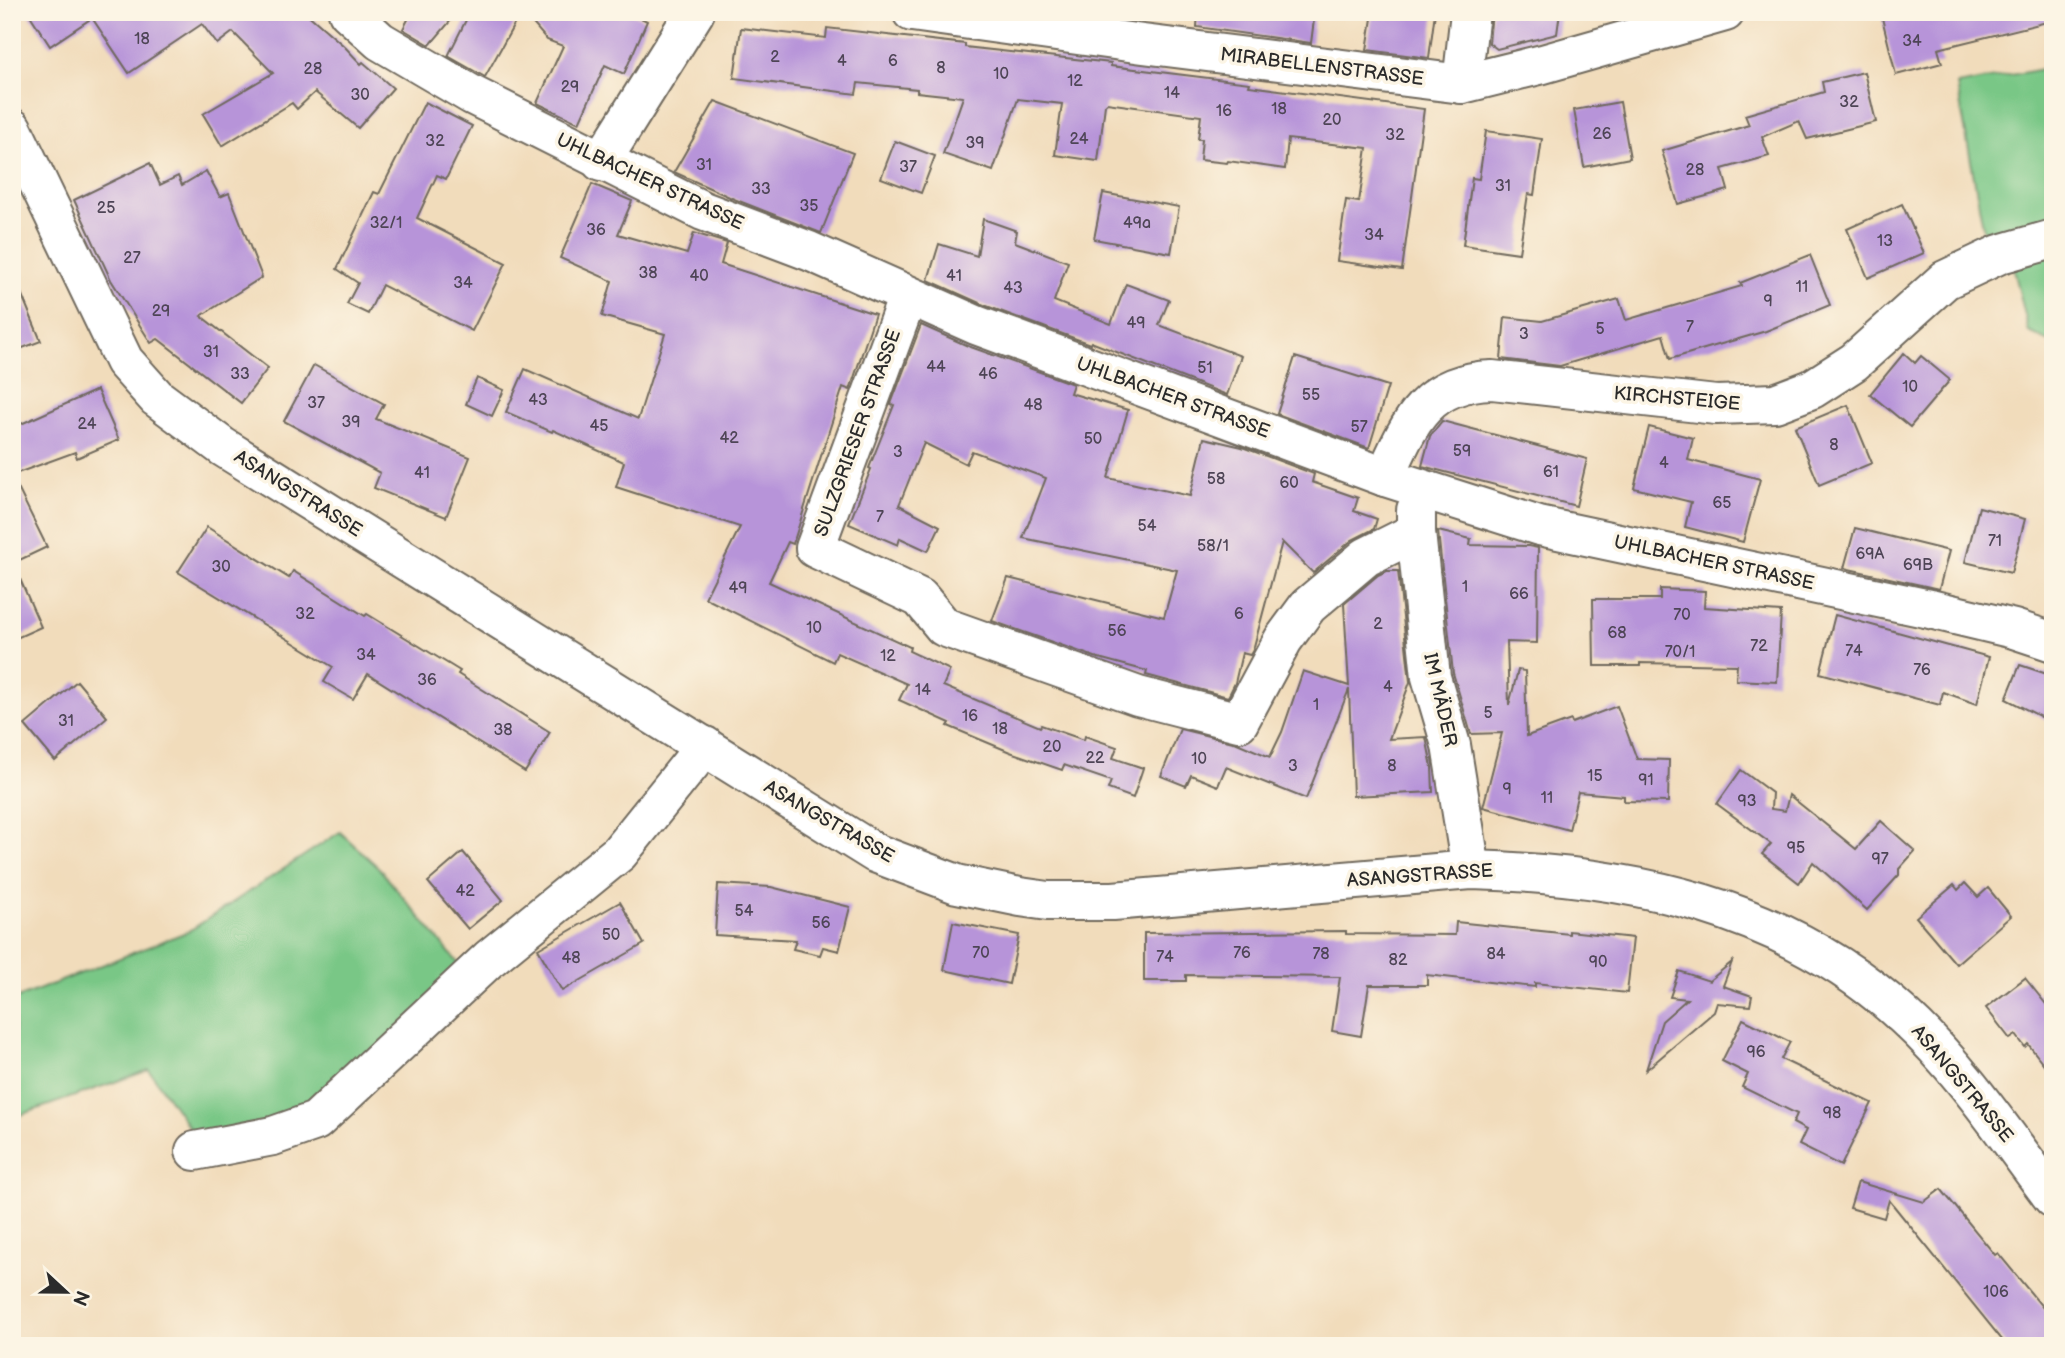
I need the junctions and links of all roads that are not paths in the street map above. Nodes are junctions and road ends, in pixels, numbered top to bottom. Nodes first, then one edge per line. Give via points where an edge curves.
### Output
1 (348, 12) edge
2 (912, 12) edge
3 (1470, 12) edge
4 (1725, 12) edge
5 (697, 15) edge
6 (1134, 27) edge
7 (1462, 83) junction
8 (12, 128) edge
9 (601, 162) junction
10 (2053, 239) edge
11 (908, 296) junction
12 (1401, 482) junction
13 (1416, 532) junction
14 (2053, 642) edge
15 (705, 747) junction
16 (1471, 870) junction
17 (195, 1151) dead end
18 (2053, 1198) edge

1 - 9 street, UHLBACHER STRASSE via 380,41
2 - 6 street, MIRABELLENSTRASSE
3 - 7 street
4 - 7 street, MIRABELLENSTRASSE
5 - 9 street
6 - 7 street, MIRABELLENSTRASSE
8 - 15 street, ASANGSTRASSE via 124,361 157,398 223,447
9 - 11 street, UHLBACHER STRASSE via 703,211
10 - 12 street, KIRCHSTEIGE via 2000,254 1945,280 1854,362 1812,389 1775,403 1716,405 1492,380 1455,385 1431,399 1409,426
11 - 12 street, UHLBACHER STRASSE
11 - 13 street, SULZGRIESER STRASSE via 815,548 920,598 944,627 1138,696 1239,722 1283,639 1308,606 1366,557
12 - 13 street, IM MÄDER
12 - 14 street, UHLBACHER STRASSE via 1539,526 1930,609
13 - 16 street, IM MÄDER via 1431,677 1451,745
15 - 16 street, ASANGSTRASSE via 875,853 957,884 1020,897 1113,901
15 - 17 street via 619,853 489,959 316,1121 265,1138
16 - 18 street, ASANGSTRASSE via 1593,880 1682,897 1753,919 1819,952 1878,993 1926,1038

